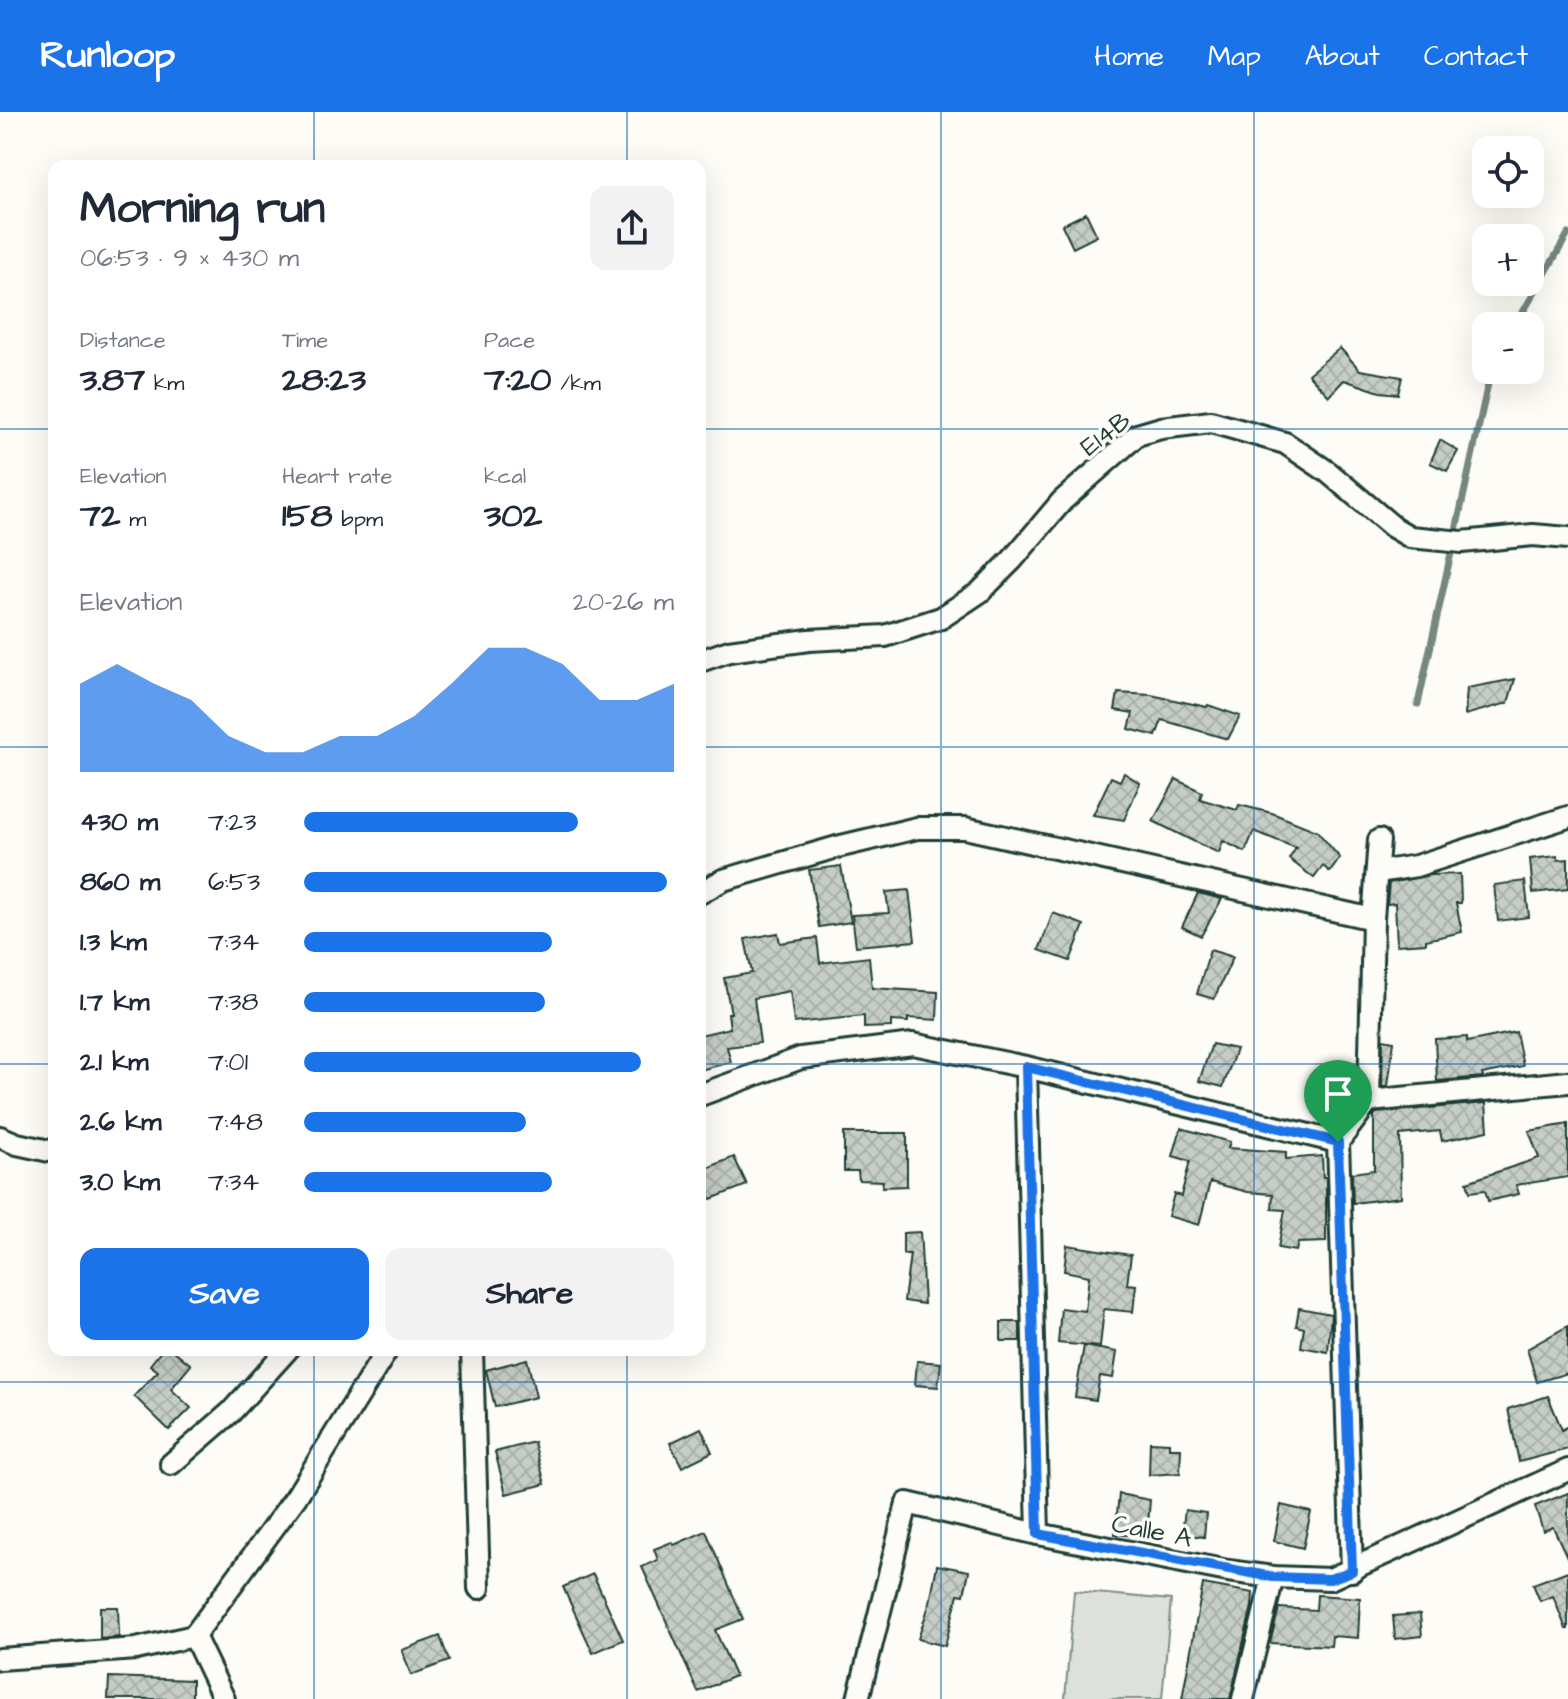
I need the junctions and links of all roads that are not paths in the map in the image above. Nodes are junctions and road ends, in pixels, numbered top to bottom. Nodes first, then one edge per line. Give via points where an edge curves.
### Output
1 (1568, 538) edge
2 (706, 659) edge
3 (1568, 817) edge
4 (1379, 840) dead end
5 (1378, 872) junction
6 (706, 890) edge
7 (1373, 919) junction
8 (1026, 1067) junction
9 (1568, 1082) edge
10 (706, 1093) edge
11 (1369, 1101) junction
12 (0, 1137) edge
13 (1338, 1142) junction
14 (48, 1151) edge
15 (282, 1356) edge
16 (383, 1356) edge
17 (472, 1356) edge
18 (171, 1464) dead end
19 (1568, 1470) edge
20 (1038, 1534) junction
21 (1352, 1571) junction
22 (1273, 1577) junction
23 (479, 1588) dead end
24 (194, 1636) junction
25 (0, 1659) edge
26 (224, 1699) edge
27 (858, 1699) edge
28 (1243, 1699) edge

1 - 2 street, E14B via 1533,535 1462,542 1410,537 1285,443 1211,422 1161,428 1137,435 1062,501 980,592 941,618 885,636 795,642
3 - 5 street via 1416,866
4 - 5 street
5 - 7 street
6 - 7 street via 837,847 917,828 965,828
7 - 11 street
8 - 10 street via 913,1044 801,1058
8 - 13 street
8 - 20 street
9 - 11 street
11 - 13 street
12 - 14 street
13 - 21 street
15 - 18 street via 231,1412
16 - 24 street via 296,1497
17 - 23 street
19 - 21 street, Calle A
20 - 22 street, Calle A
20 - 27 street, Calle A via 907,1503
21 - 22 street, Calle A via 1330,1579
22 - 28 street
24 - 25 street via 136,1649
24 - 26 street

